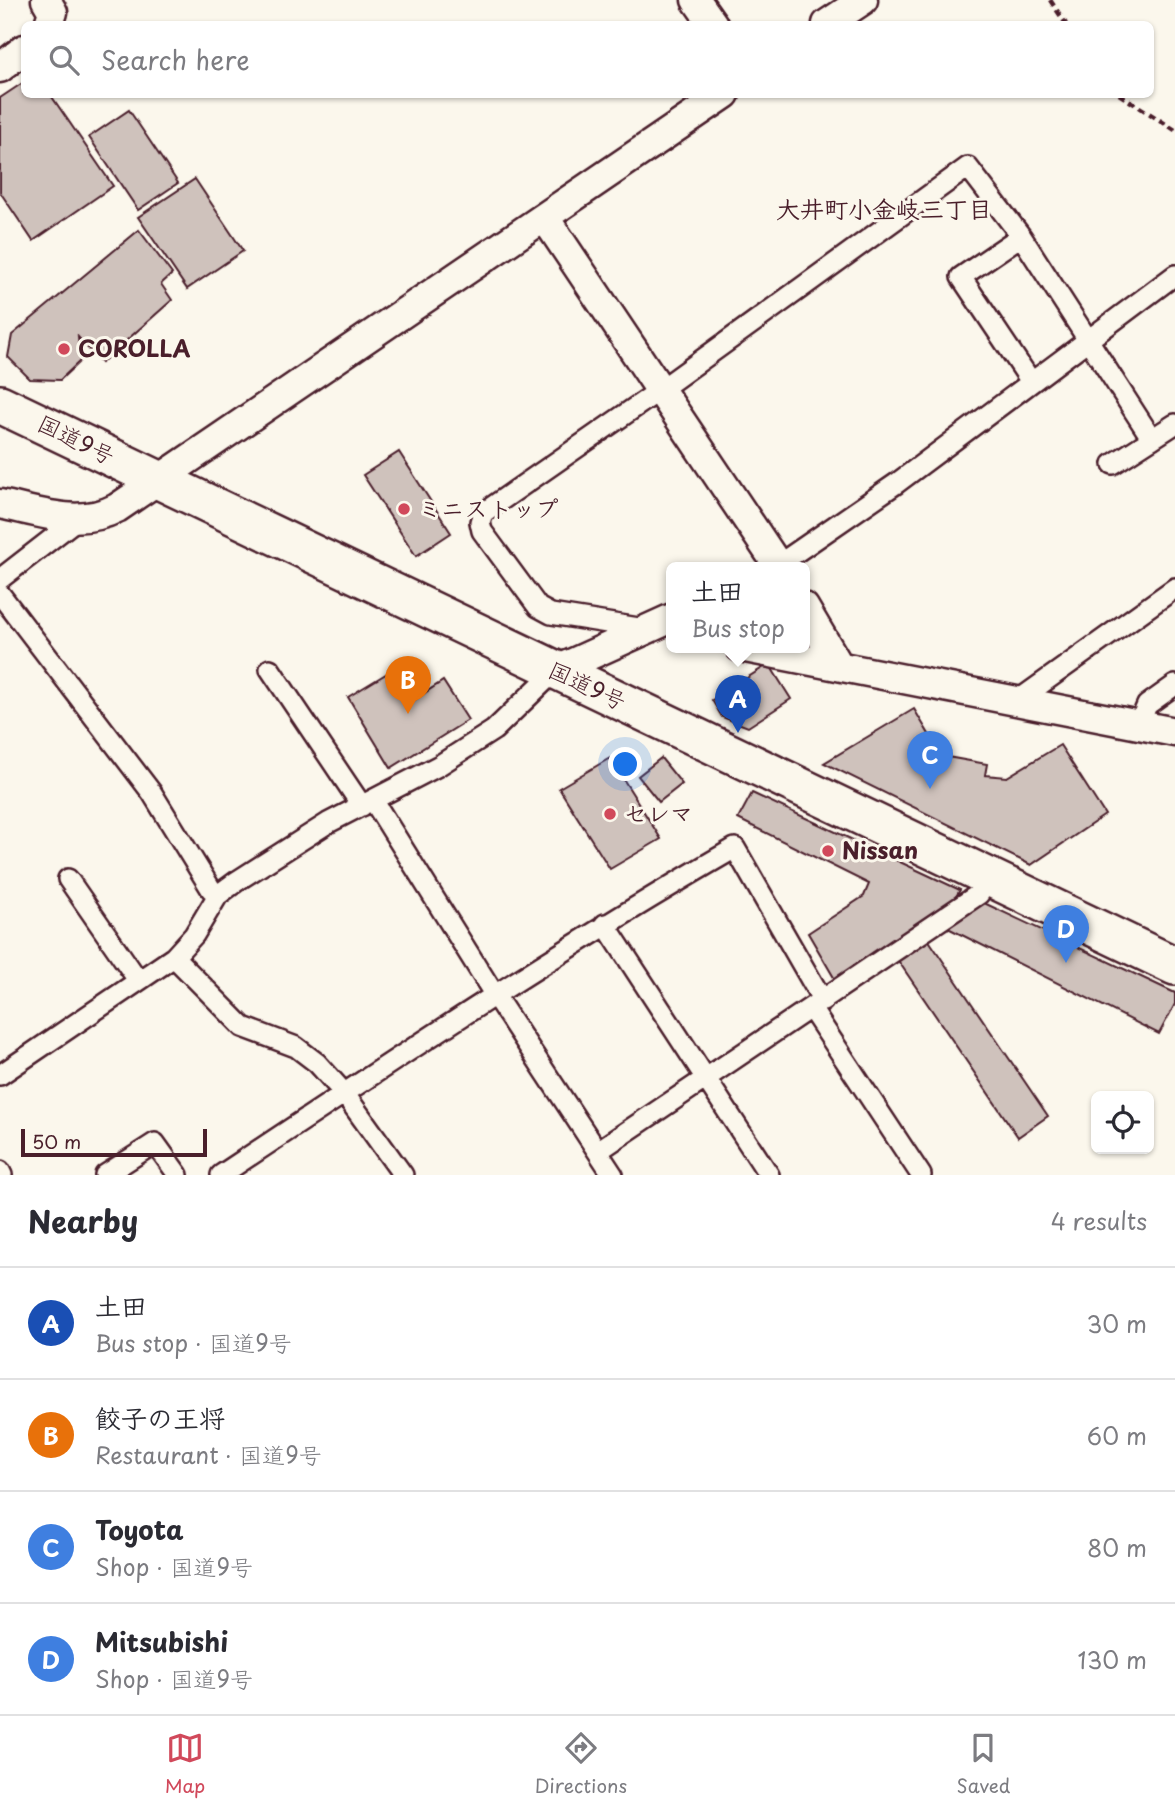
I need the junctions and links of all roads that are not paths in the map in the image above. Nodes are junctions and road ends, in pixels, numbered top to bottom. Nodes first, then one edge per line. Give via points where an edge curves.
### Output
1 (47, 0) edge
2 (696, 0) edge
3 (863, 0) edge
4 (50, 21) edge
5 (711, 21) edge
6 (832, 21) edge
7 (21, 51) edge
8 (0, 68) edge
9 (719, 98) edge
10 (545, 218) junction
11 (1021, 236) junction
12 (1175, 275) edge
13 (1088, 339) junction
14 (1030, 380) junction
15 (660, 390) junction
16 (0, 404) edge
17 (1175, 424) edge
18 (1152, 439) junction
19 (1114, 464) dead end
20 (160, 480) junction
21 (0, 505) edge
22 (76, 520) junction
23 (774, 562) edge
24 (783, 562) edge
25 (0, 579) edge
26 (1175, 587) edge
27 (0, 594) edge
28 (810, 616) edge
29 (658, 631) edge
30 (771, 653) edge
31 (839, 666) junction
32 (270, 669) dead end
33 (555, 671) junction
34 (1175, 685) edge
35 (1020, 699) junction
36 (1139, 724) junction
37 (1175, 732) edge
38 (368, 803) junction
39 (990, 877) junction
40 (68, 879) dead end
41 (218, 895) junction
42 (605, 923) junction
43 (174, 957) junction
44 (1175, 966) edge
45 (138, 980) junction
46 (494, 994) junction
47 (817, 1006) junction
48 (0, 1075) edge
49 (707, 1081) junction
50 (344, 1093) junction
51 (598, 1152) junction
52 (105, 1175) edge
53 (178, 1175) edge
54 (222, 1175) edge
55 (403, 1175) edge
56 (613, 1175) edge
57 (769, 1175) edge
58 (920, 1175) edge

1 - 4 street via 53,12
2 - 5 street
3 - 6 street
7 - 8 street
9 - 10 street
10 - 15 street
10 - 20 street
11 - 13 street
11 - 14 street via 961,277
11 - 15 street via 968,167
12 - 13 street
13 - 14 street
13 - 18 street
14 - 24 street via 897,483
15 - 23 street
15 - 29 street via 492,506 480,522 538,607 551,614
16 - 20 highway, 国道9号
17 - 18 street
18 - 19 street
20 - 22 street via 102,516
20 - 33 highway, 国道9号
21 - 22 street
22 - 25 street
26 - 35 street
27 - 41 street via 152,793
28 - 31 street
29 - 33 street
30 - 31 street
31 - 35 street
32 - 38 street
33 - 38 street via 494,730
33 - 39 highway, 国道9号
34 - 36 street via 1147,705
35 - 36 street
36 - 37 street
38 - 41 street
38 - 46 street
39 - 44 highway, 国道9号
39 - 47 street via 979,894
40 - 45 street
41 - 43 street via 194,935
42 - 46 street
42 - 47 street via 736,848
42 - 49 street
43 - 45 street
43 - 50 street via 228,1016 243,1027 296,1047
45 - 48 street
46 - 50 street
46 - 51 street
47 - 49 street
47 - 58 street
49 - 51 street
49 - 57 street
50 - 54 street
50 - 55 street
51 - 56 street
52 - 53 street via 155,1143

